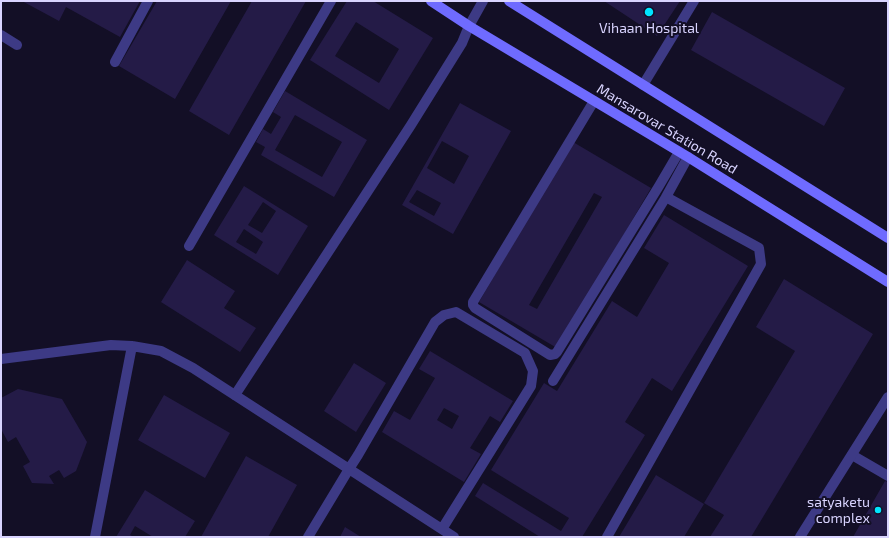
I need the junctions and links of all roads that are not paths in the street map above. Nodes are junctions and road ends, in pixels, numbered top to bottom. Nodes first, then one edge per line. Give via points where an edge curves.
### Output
1 (148, 1) edge
2 (331, 1) edge
3 (431, 1) edge
4 (483, 1) edge
5 (509, 1) edge
6 (694, 1) edge
7 (469, 26) junction
8 (1, 35) edge
9 (17, 45) dead end
10 (115, 62) dead end
11 (643, 85) junction
12 (594, 101) junction
13 (679, 152) junction
14 (688, 157) junction
15 (666, 197) junction
16 (888, 238) edge
17 (189, 246) dead end
18 (888, 282) edge
19 (132, 346) junction
20 (1, 359) edge
21 (553, 381) dead end
22 (234, 395) junction
23 (888, 397) edge
24 (852, 455) junction
25 (349, 469) junction
26 (888, 476) edge
27 (442, 529) junction
28 (95, 537) edge
29 (308, 537) edge
30 (454, 537) edge
31 (607, 537) edge
32 (800, 537) edge

1 - 10 street
2 - 17 street
3 - 7 main road, Mansarovar Station Road
4 - 7 street
5 - 11 main road, Mansarovar Station Road
6 - 11 street
7 - 12 main road, Mansarovar Station Road
7 - 22 street via 462,43 411,125
8 - 9 street
11 - 16 main road, Mansarovar Station Road
12 - 13 main road, Mansarovar Station Road
12 - 13 street via 473,302 475,308 550,354 557,352
13 - 14 main road, Mansarovar Station Road
14 - 15 street
14 - 18 main road, Mansarovar Station Road
15 - 21 street
15 - 31 street via 759,248 760,264
19 - 20 street via 111,345
19 - 22 street via 161,351
19 - 28 street
22 - 25 street
23 - 24 street
24 - 26 street
24 - 32 street
25 - 27 street
25 - 27 street via 435,322 444,315 456,312 525,353 533,371 531,386
25 - 29 street
27 - 30 street

